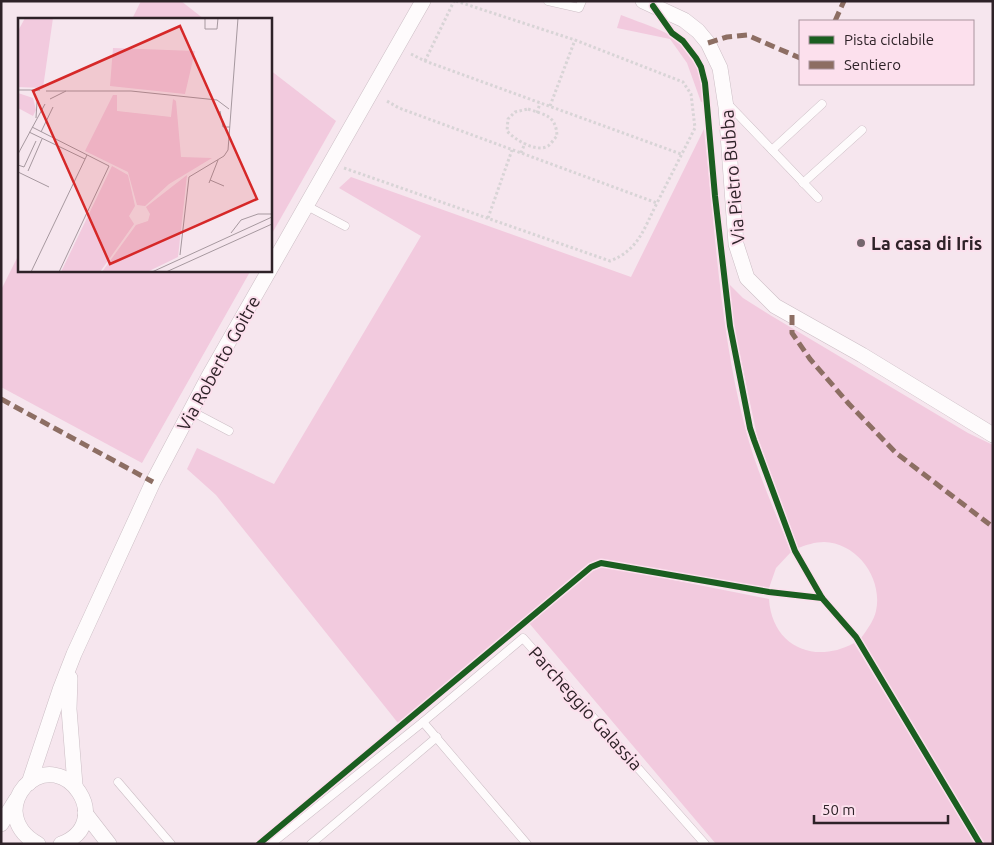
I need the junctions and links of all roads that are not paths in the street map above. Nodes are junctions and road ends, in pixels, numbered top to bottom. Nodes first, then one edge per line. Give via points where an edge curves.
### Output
1 (423, 1) edge
2 (548, 1) edge
3 (582, 1) edge
4 (643, 1) edge
5 (725, 101) junction
6 (822, 104) dead end
7 (862, 130) dead end
8 (772, 150) junction
9 (803, 182) junction
10 (818, 198) dead end
11 (307, 206) junction
12 (345, 226) dead end
13 (271, 270) edge
14 (270, 271) edge
15 (191, 411) junction
16 (229, 432) dead end
17 (993, 434) edge
18 (74, 654) junction
19 (423, 722) junction
20 (437, 737) junction
21 (118, 782) dead end
22 (29, 783) junction
23 (75, 785) junction
24 (17, 799) junction
25 (86, 812) junction
26 (1, 824) edge
27 (31, 842) edge
28 (61, 844) edge
29 (109, 844) edge
30 (171, 844) edge
31 (271, 844) edge
32 (311, 844) edge
33 (527, 844) edge
34 (705, 844) edge

1 - 11 street, Via Roberto Goitre
2 - 3 lane via 579,8
4 - 5 street, Via Pietro Bubba via 684,20 708,43 720,68
5 - 8 lane
5 - 17 street, Via Pietro Bubba via 736,244 747,278 775,306
6 - 8 lane
7 - 9 lane
8 - 9 lane
9 - 10 lane
11 - 12 lane
11 - 13 street, Via Roberto Goitre
14 - 15 street, Via Roberto Goitre
15 - 16 lane
15 - 18 street, Via Roberto Goitre via 153,482
18 - 22 street, Via Roberto Goitre
18 - 23 street, Via Roberto Goitre via 69,709
19 - 20 lane
19 - 31 lane, Parcheggio Galassia
19 - 34 lane, Parcheggio Galassia via 523,638
20 - 32 lane
20 - 33 lane
21 - 30 lane
22 - 23 street via 48,775 67,779
22 - 24 street, Via Roberto Goitre
23 - 25 street via 85,802
24 - 26 street
24 - 27 street via 16,821
25 - 28 street via 77,834
25 - 29 street

